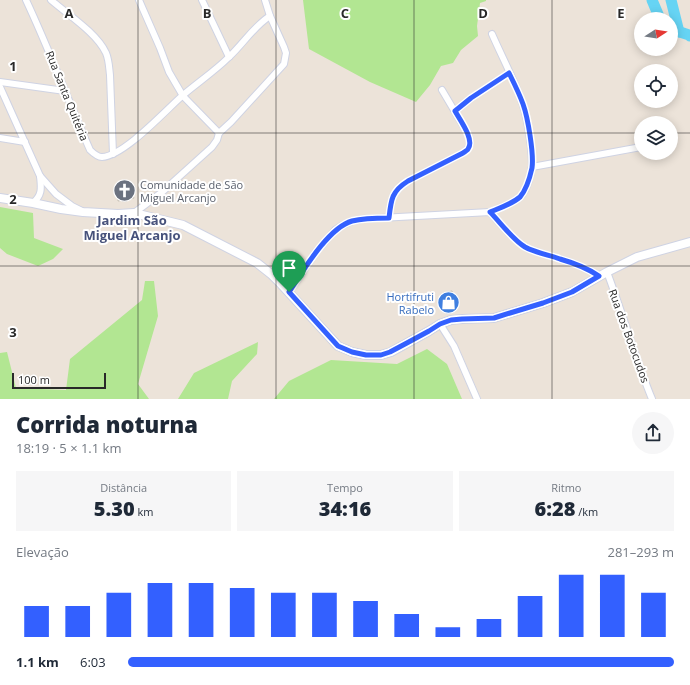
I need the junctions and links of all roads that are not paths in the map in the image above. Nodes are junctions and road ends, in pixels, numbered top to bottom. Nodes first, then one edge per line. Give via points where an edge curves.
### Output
1 (26, 0) edge
2 (51, 0) edge
3 (139, 0) edge
4 (202, 0) edge
5 (265, 0) edge
6 (270, 16) junction
7 (492, 34) dead end
8 (229, 57) junction
9 (509, 73) junction
10 (0, 82) edge
11 (0, 87) edge
12 (442, 90) dead end
13 (64, 91) junction
14 (183, 96) junction
15 (455, 111) junction
16 (219, 133) junction
17 (0, 138) edge
18 (25, 142) junction
19 (634, 148) edge
20 (113, 154) junction
21 (532, 167) junction
22 (40, 176) junction
23 (0, 198) edge
24 (33, 203) junction
25 (83, 212) junction
26 (490, 212) junction
27 (134, 213) junction
28 (389, 218) junction
29 (690, 242) edge
30 (603, 274) junction
31 (289, 292) junction
32 (440, 324) junction
33 (477, 399) edge
34 (652, 399) edge

1 - 13 street, Rua Santa Quitéria via 45,40
2 - 20 street via 92,35 106,53 110,74
3 - 14 street via 169,72
4 - 8 street
5 - 6 street
6 - 8 street via 259,24
6 - 16 street via 286,53 284,64
7 - 9 street
8 - 14 street
9 - 15 street
9 - 21 street via 523,105 531,145
10 - 13 street
11 - 18 street
12 - 15 street
13 - 20 street, Rua Santa Quitéria via 90,150 100,157
14 - 16 street
14 - 20 street via 130,144
15 - 28 street via 470,138 468,149 400,186 394,195
16 - 27 street via 212,147
17 - 18 street
18 - 22 street
19 - 21 street
21 - 26 street via 520,197
22 - 24 street via 41,190 38,199
22 - 25 street via 56,194
23 - 24 street
24 - 25 street
25 - 27 street
26 - 28 street
26 - 30 street via 524,246
27 - 31 street via 183,225 205,235 257,263
28 - 31 street via 352,221 335,230 316,252
29 - 30 street via 637,257
30 - 32 street via 572,292 543,303 494,318 451,320
30 - 34 street, Rua dos Botocudos
31 - 32 street via 338,346 366,355 390,352
32 - 33 street via 454,346

